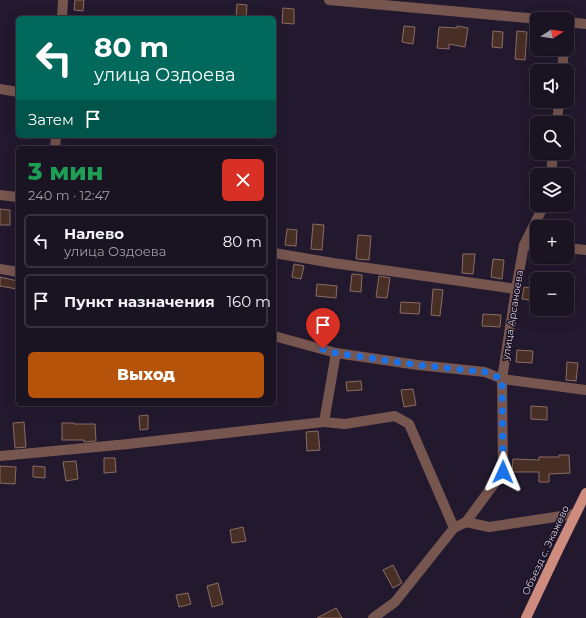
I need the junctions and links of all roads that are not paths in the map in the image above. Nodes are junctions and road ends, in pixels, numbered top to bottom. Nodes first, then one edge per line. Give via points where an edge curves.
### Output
1 (63, 0) edge
2 (330, 0) edge
3 (62, 16) edge
4 (530, 18) edge
5 (574, 23) edge
6 (586, 24) edge
7 (0, 89) edge
8 (16, 92) edge
9 (0, 195) edge
10 (16, 197) edge
11 (540, 212) edge
12 (524, 245) junction
13 (530, 245) edge
14 (574, 249) edge
15 (586, 250) edge
16 (276, 253) edge
17 (0, 269) edge
18 (16, 272) edge
19 (516, 289) junction
20 (276, 337) edge
21 (336, 353) junction
22 (502, 379) junction
23 (586, 390) edge
24 (324, 422) junction
25 (0, 456) edge
26 (586, 493) edge
27 (575, 514) junction
28 (466, 522) junction
29 (454, 528) junction
30 (373, 618) edge
31 (526, 618) edge

1 - 3 street
2 - 4 street
5 - 6 street
7 - 8 street
9 - 10 street
11 - 12 street, улица Арсаноева
12 - 13 street
12 - 19 street, улица Арсаноева
14 - 15 street
16 - 19 street
17 - 18 street
19 - 22 street, улица Арсаноева
20 - 21 street
21 - 22 street via 485,372
21 - 24 street
22 - 23 street
22 - 28 street, улица Арсаноева via 503,472
24 - 25 street
24 - 29 street via 345,424 395,416 409,424
26 - 27 main road, Объезд с. Экажево
27 - 28 street via 489,527
27 - 31 main road, Объезд с. Экажево
28 - 29 street, улица Арсаноева
29 - 30 street, улица Арсаноева via 395,602

